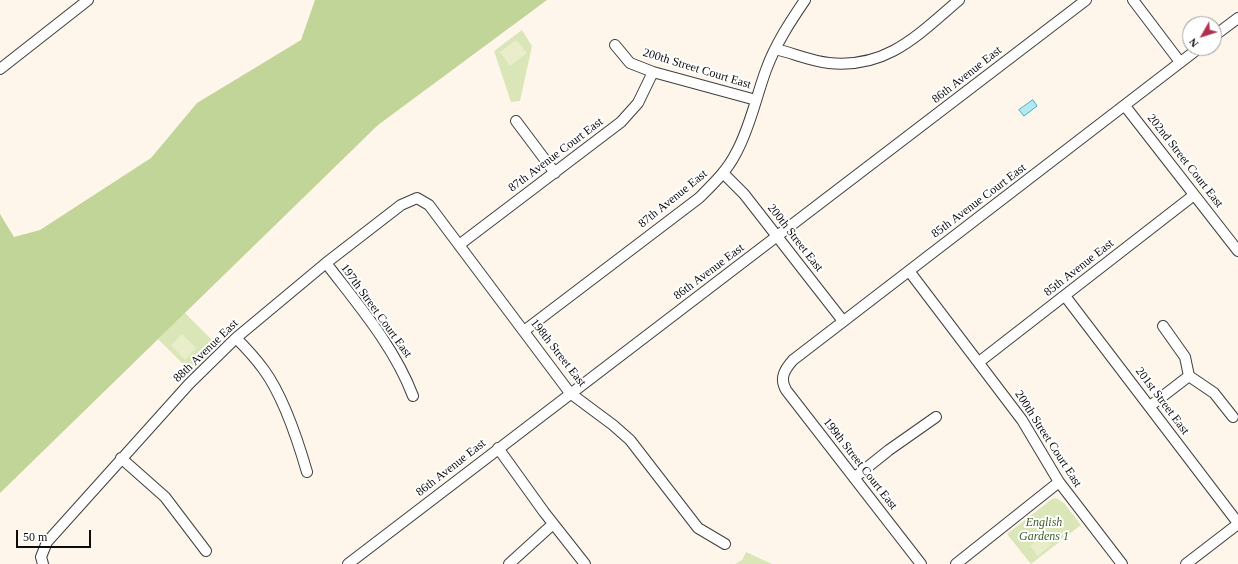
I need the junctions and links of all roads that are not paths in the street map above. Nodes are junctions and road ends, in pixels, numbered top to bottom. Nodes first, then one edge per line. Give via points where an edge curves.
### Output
1 (88, 0) edge
2 (804, 0) edge
3 (959, 0) edge
4 (1086, 0) edge
5 (1134, 0) edge
6 (1238, 18) edge
7 (1222, 30) edge
8 (615, 45) dead end
9 (776, 49) junction
10 (1188, 56) edge
11 (1180, 62) junction
12 (0, 69) edge
13 (653, 72) junction
14 (756, 100) junction
15 (1125, 106) junction
16 (516, 121) dead end
17 (555, 173) junction
18 (724, 174) junction
19 (1194, 195) junction
20 (419, 199) joint
21 (777, 237) junction
22 (459, 245) junction
23 (1238, 251) edge
24 (326, 263) junction
25 (909, 271) junction
26 (1065, 296) junction
27 (842, 321) junction
28 (1163, 326) dead end
29 (524, 331) junction
30 (236, 338) junction
31 (979, 362) junction
32 (1189, 376) junction
33 (782, 379) joint
34 (570, 393) junction
35 (413, 396) dead end
36 (1150, 406) junction
37 (936, 417) dead end
38 (1233, 417) dead end
39 (498, 448) junction
40 (121, 458) junction
41 (307, 472) dead end
42 (854, 478) junction
43 (1059, 482) junction
44 (1238, 523) edge
45 (553, 524) junction
46 (725, 544) dead end
47 (206, 551) dead end
48 (43, 559) edge
49 (348, 564) edge
50 (509, 564) edge
51 (585, 564) edge
52 (921, 564) edge
53 (956, 564) edge
54 (1122, 564) edge
55 (1186, 564) edge

1 - 12 street
2 - 9 street, 87th Avenue East
3 - 9 street via 902,47 881,57 860,62 827,63
4 - 21 street, 86th Avenue East
5 - 11 street
6 - 7 street
8 - 13 street, 200th Street Court East via 630,62
9 - 14 street, 87th Avenue East
10 - 11 street, 85th Avenue Court East
11 - 15 street, 85th Avenue Court East
13 - 14 street, 200th Street Court East
13 - 17 street, 87th Avenue Court East via 638,103 626,117
14 - 18 street, 87th Avenue East via 742,140
15 - 19 street, 202nd Street Court East
15 - 25 street, 85th Avenue Court East
16 - 17 street
17 - 22 street, 87th Avenue Court East
18 - 21 street, 200th Street East via 744,194
18 - 29 street, 87th Avenue East via 699,198
19 - 23 street, 202nd Street Court East
19 - 26 street, 85th Avenue East
20 - 22 street, 198th Street East via 429,205
20 - 24 street, 88th Avenue East via 412,199 401,205
21 - 27 street, 200th Street East
21 - 34 street, 86th Avenue East
22 - 29 street, 198th Street East
24 - 30 street, 88th Avenue East
24 - 35 street, 197th Street Court East via 386,344 404,372
25 - 27 street, 85th Avenue Court East
25 - 31 street, 200th Street Court East
26 - 31 street, 85th Avenue East
26 - 36 street, 201st Street East
27 - 33 street, 85th Avenue Court East via 793,360
28 - 32 street via 1185,357
29 - 34 street, 198th Street East
30 - 40 street, 88th Avenue East via 189,384
30 - 41 street via 265,372 281,401
31 - 43 street, 200th Street Court East via 1032,434
32 - 36 street
32 - 38 street via 1214,392
33 - 42 street, 199th Street Court East via 786,390
34 - 39 street, 86th Avenue East
34 - 46 street, 198th Street East via 630,440 698,528
36 - 44 street, 201st Street East
37 - 42 street
39 - 45 street
39 - 49 street, 86th Avenue East
40 - 47 street via 165,498
40 - 48 street, 88th Avenue East via 46,542
42 - 52 street, 199th Street Court East
43 - 53 street
43 - 54 street, 200th Street Court East
44 - 55 street
45 - 50 street
45 - 51 street

